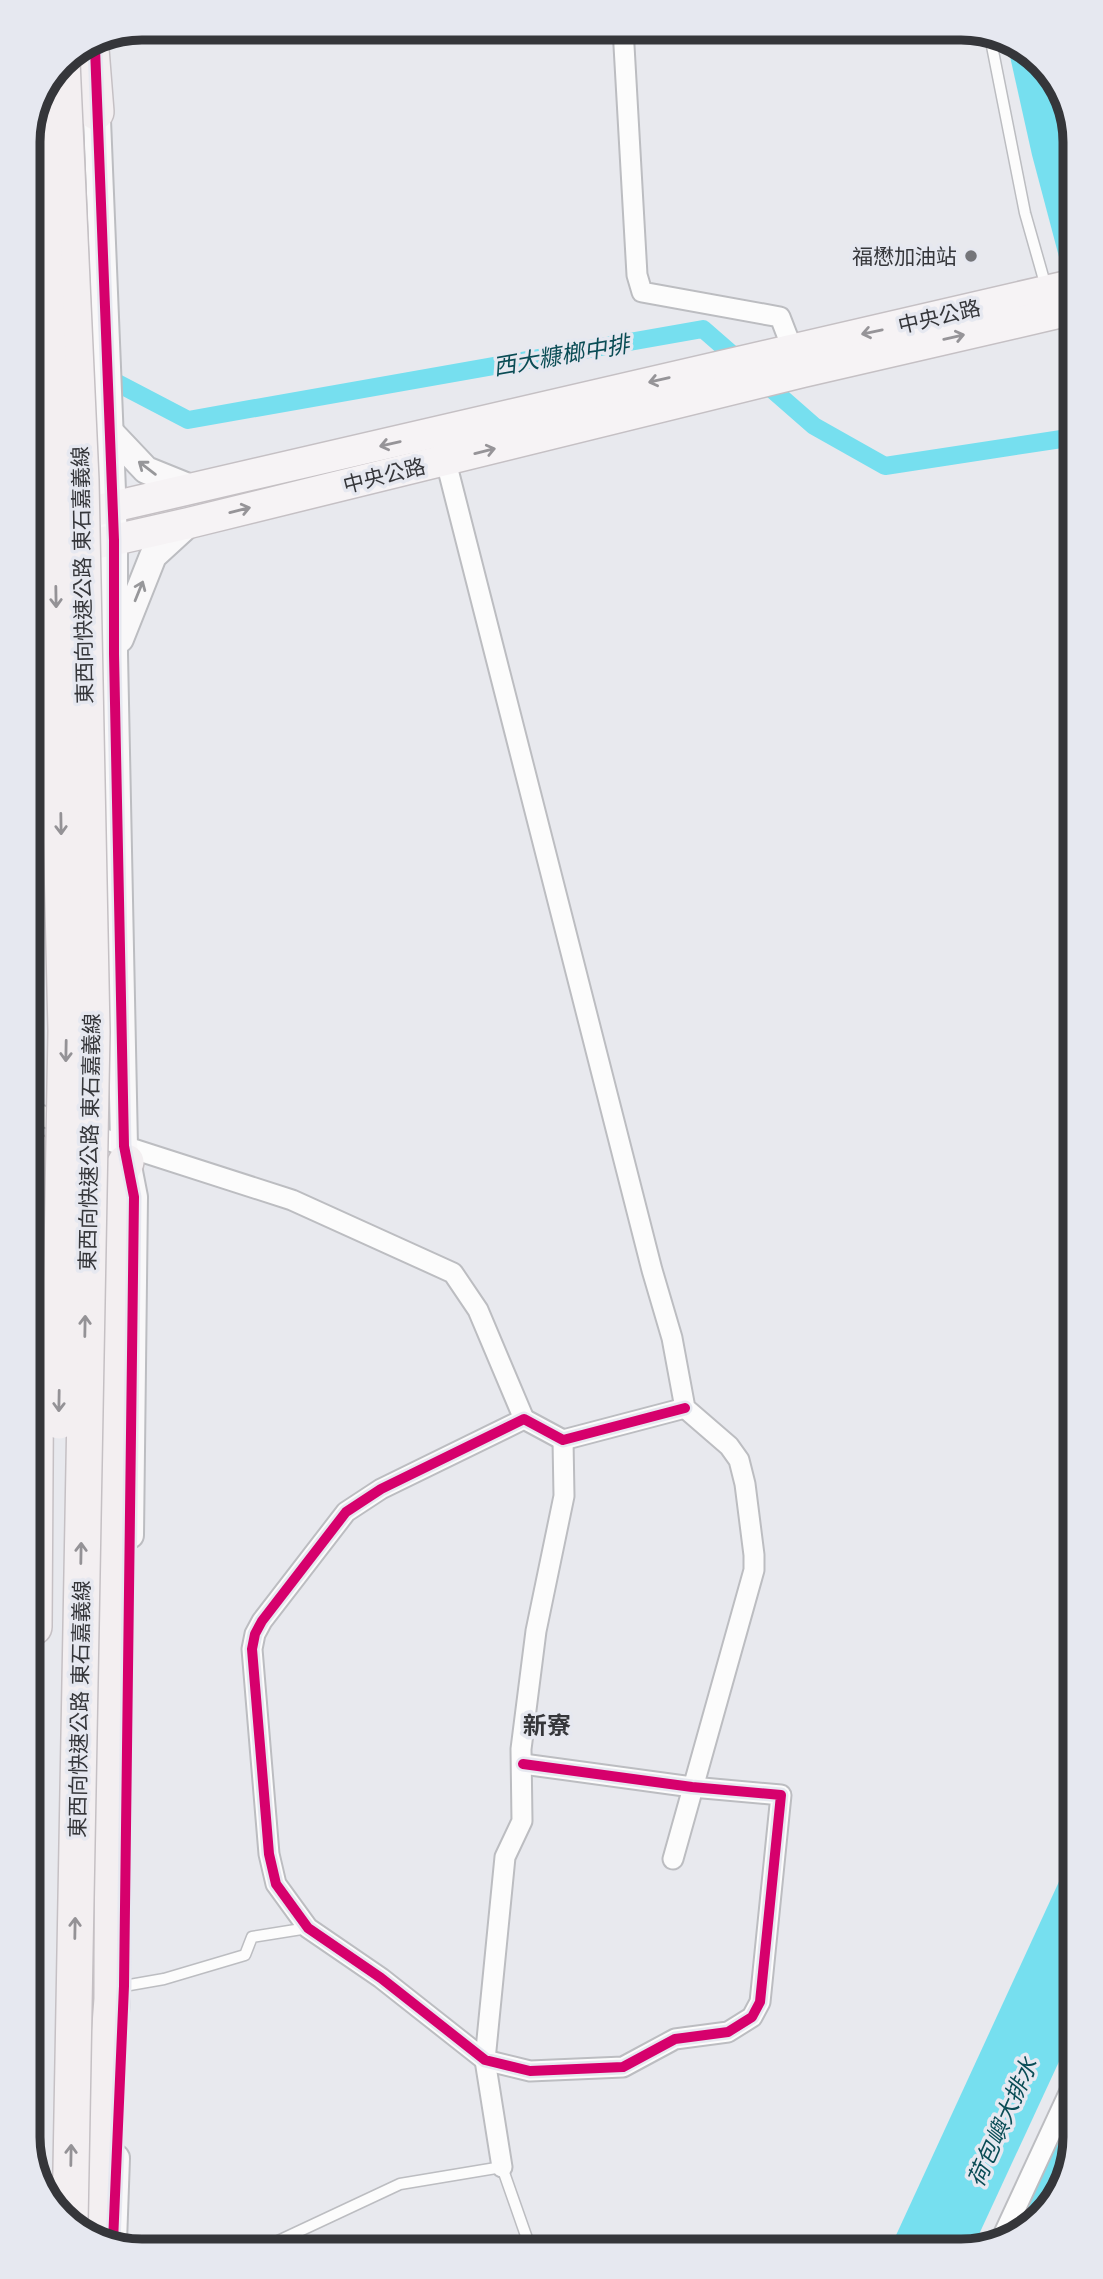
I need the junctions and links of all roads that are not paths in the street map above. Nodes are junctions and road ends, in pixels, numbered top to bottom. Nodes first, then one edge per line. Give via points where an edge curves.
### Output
1 (623, 40) edge
2 (992, 46) edge
3 (93, 53) edge
4 (63, 78) edge
5 (96, 112) joint
6 (40, 138) edge
7 (1060, 298) edge
8 (788, 358) junction
9 (110, 427) junction
10 (443, 446) junction
11 (193, 489) junction
12 (113, 507) junction
13 (189, 523) junction
14 (40, 524) edge
15 (114, 540) junction
16 (40, 554) edge
17 (114, 654) junction
18 (40, 1116) edge
19 (125, 1154) junction
20 (685, 1408) junction
21 (524, 1419) junction
22 (563, 1440) junction
23 (523, 1764) junction
24 (692, 1787) junction
25 (673, 1858) dead end
26 (308, 1928) junction
27 (124, 1986) junction
28 (485, 2060) junction
29 (1063, 2106) edge
30 (502, 2167) junction
31 (48, 2177) edge
32 (70, 2209) edge
33 (95, 2227) edge
34 (1007, 2228) edge
35 (113, 2234) edge
36 (282, 2239) edge
37 (527, 2239) edge

1 - 8 street via 637,275 642,292 780,317
2 - 7 lane via 1025,213
3 - 5 highway
32 -> 4 highway, 東西向快速公路 東石嘉義線, bridge via 92,1032 81,480
5 - 9 street
6 -> 31 highway, 東西向快速公路 東石嘉義線, bridge via 66,1031
7 - 8 main road, 中央公路
8 - 10 main road, 中央公路
11 -> 9 street via 146,470
9 - 12 street
10 -> 11 main road, 中央公路
13 -> 10 main road, 中央公路
10 - 20 street via 672,1338
11 - 12 main road, 中央公路
12 - 14 main road, 中央公路
12 - 15 street
13 - 15 main road, 中央公路
17 -> 13 street via 153,556
15 - 16 main road, 中央公路
15 - 17 street
17 - 19 street
18 - 19 street
19 - 21 street via 292,1200 453,1273 478,1310
19 - 27 street via 134,1197
19 - 33 highway via 111,1189 112,1999
20 - 22 street
20 - 24 street via 739,1460 754,1555 752,1580
21 - 22 street
21 - 26 street via 382,1489 346,1512 255,1634 251,1649 269,1854 276,1884
22 - 23 street via 564,1496 536,1631
23 - 24 street
23 - 28 street via 522,1821 505,1857
24 - 25 street
24 - 28 street via 781,1795 760,2002 752,2017 728,2032 676,2039 623,2067 530,2071
26 - 27 lane via 253,1937 246,1955
26 - 28 street via 381,1978
27 - 35 street
28 - 30 street
29 - 34 street
30 - 36 lane via 400,2184
30 - 37 lane

